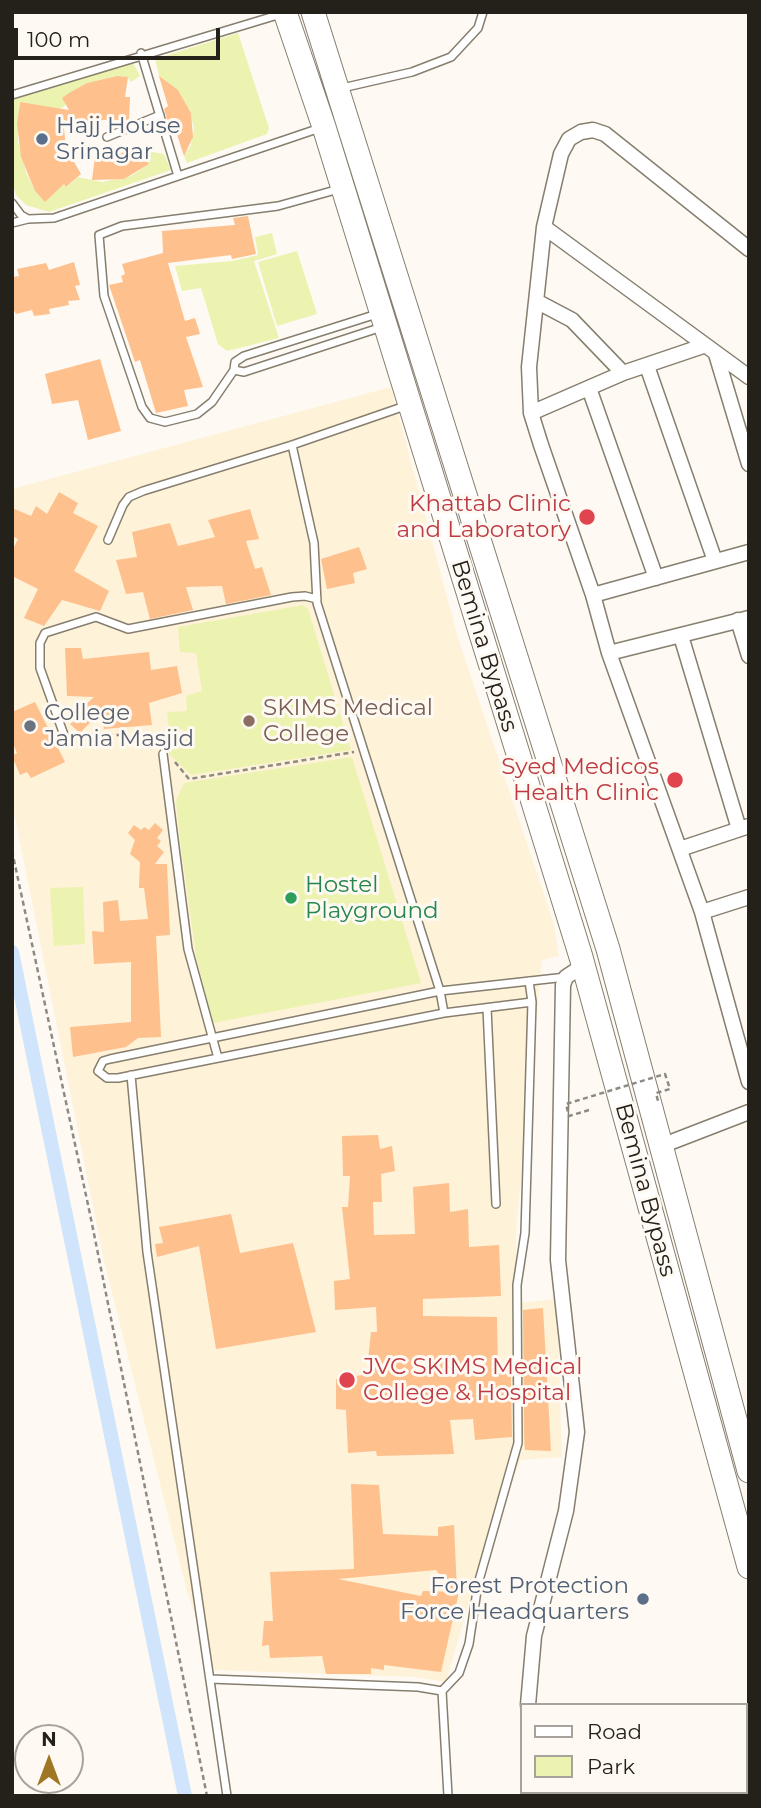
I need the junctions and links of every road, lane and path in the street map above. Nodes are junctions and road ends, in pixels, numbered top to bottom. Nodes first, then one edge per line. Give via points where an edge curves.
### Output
1 (285, 12) edge
2 (313, 12) edge
3 (483, 12) edge
4 (141, 53) junction
5 (338, 89) junction
6 (12, 95) edge
7 (160, 115) junction
8 (324, 127) junction
9 (107, 136) dead end
10 (178, 176) junction
11 (343, 187) junction
12 (12, 203) edge
13 (28, 219) junction
14 (12, 223) edge
15 (544, 227) junction
16 (749, 249) edge
17 (536, 301) junction
18 (384, 319) junction
19 (710, 350) junction
20 (646, 366) junction
21 (234, 370) junction
22 (623, 373) junction
23 (749, 377) edge
24 (589, 388) junction
25 (410, 404) junction
26 (531, 413) junction
27 (292, 445) junction
28 (749, 464) edge
29 (108, 540) dead end
30 (749, 552) edge
31 (715, 561) junction
32 (656, 578) junction
33 (593, 595) junction
34 (317, 599) junction
35 (744, 619) edge
36 (681, 636) junction
37 (609, 653) junction
38 (749, 656) edge
39 (64, 735) joint
40 (364, 751) junction
41 (163, 754) junction
42 (744, 827) edge
43 (680, 849) junction
44 (12, 851) edge
45 (749, 897) edge
46 (702, 912) junction
47 (575, 971) junction
48 (529, 981) junction
49 (440, 991) junction
50 (532, 1002) junction
51 (487, 1008) junction
52 (444, 1013) junction
53 (214, 1040) junction
54 (218, 1058) junction
55 (131, 1075) junction
56 (749, 1082) edge
57 (658, 1101) dead end
58 (589, 1111) dead end
59 (749, 1112) edge
60 (661, 1146) junction
61 (496, 1204) dead end
62 (749, 1471) edge
63 (749, 1567) edge
64 (210, 1679) junction
65 (442, 1691) junction
66 (528, 1703) edge
67 (207, 1796) edge
68 (227, 1796) edge
69 (448, 1796) edge

1 - 4 lane
1 - 8 highway, Bemina Bypass
2 - 5 highway, Bemina Bypass
3 - 5 lane via 478,28 451,57 412,72
4 - 6 lane
4 - 7 lane
5 - 60 highway, Bemina Bypass via 608,949
7 - 9 lane
7 - 10 lane
8 - 10 lane
8 - 11 highway, Bemina Bypass
10 - 13 lane via 54,218
11 - 18 highway, Bemina Bypass
11 - 21 lane via 278,206 111,228 100,235 104,296 142,407 150,418 165,422 197,414 212,402
12 - 13 lane
13 - 14 lane
15 - 16 street via 561,154 569,139 593,130 605,134
15 - 17 street
15 - 19 street
17 - 22 street via 572,320
17 - 26 street via 529,367
18 - 21 lane via 244,372
18 - 21 lane via 238,359
18 - 25 highway, Bemina Bypass
19 - 20 street
19 - 23 street
19 - 28 street
20 - 22 street
20 - 31 street
22 - 24 street
24 - 26 street
24 - 32 street
25 - 27 lane
25 - 47 highway, Bemina Bypass
26 - 33 street
27 - 29 lane via 129,497
27 - 34 lane via 314,543
30 - 31 street
31 - 32 street
32 - 33 street
33 - 37 street
34 - 39 lane via 292,597 128,629 96,617 45,633 40,643 40,668
34 - 40 lane
35 - 36 street
35 - 38 street
36 - 37 street
36 - 42 street
37 - 43 street
39 - 41 path via 136,738
40 - 41 path via 189,779
40 - 49 lane
41 - 53 lane via 188,948
42 - 43 street
43 - 46 street
44 - 67 path
45 - 46 street
46 - 56 street
47 - 48 lane
47 - 63 highway, Bemina Bypass
47 - 66 street via 561,1013 558,1259 577,1432 566,1511 534,1636
48 - 49 lane
48 - 50 lane
49 - 52 lane
49 - 53 lane
50 - 51 lane
50 - 65 lane via 525,1233 517,1284 519,1443 478,1584 469,1644 459,1674
51 - 52 lane
51 - 61 lane
52 - 54 lane
53 - 54 lane
53 - 55 lane via 110,1059 99,1066 100,1075 107,1078
54 - 55 lane
55 - 64 lane via 147,1252
57 - 58 path, bridge via 656,1094 670,1089 665,1074 566,1104 569,1116
59 - 60 street
60 - 62 highway, Bemina Bypass
64 - 65 lane
64 - 68 lane
65 - 69 lane

